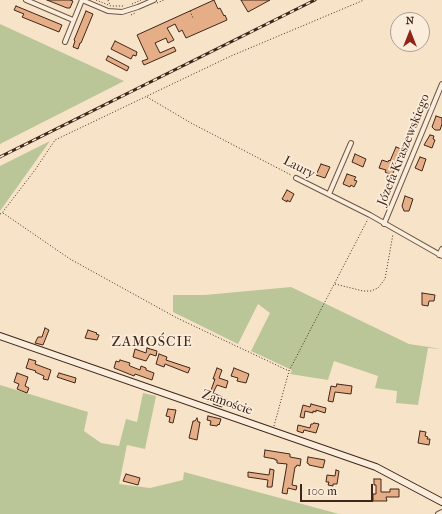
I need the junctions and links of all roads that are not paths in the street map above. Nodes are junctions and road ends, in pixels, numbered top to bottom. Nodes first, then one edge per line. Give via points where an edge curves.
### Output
1 (26, 0) edge
2 (82, 0) edge
3 (154, 0) edge
4 (73, 20) junction
5 (65, 42) dead end
6 (442, 84) edge
7 (351, 143) dead end
8 (296, 178) road end
9 (329, 194) junction
10 (384, 224) junction
11 (442, 249) edge
12 (441, 256) edge
13 (0, 336) edge
14 (442, 502) edge
15 (442, 512) edge
16 (438, 514) edge

1 - 4 street
2 - 3 street via 108,11 122,12
2 - 4 street
4 - 5 street
6 - 10 street, Józefa Kraszewskiego
7 - 9 street
8 - 9 street, Laury
9 - 10 street, Laury
10 - 12 street, Laury
11 - 12 street
13 - 14 street, Zamoście via 376,466
15 - 16 street

